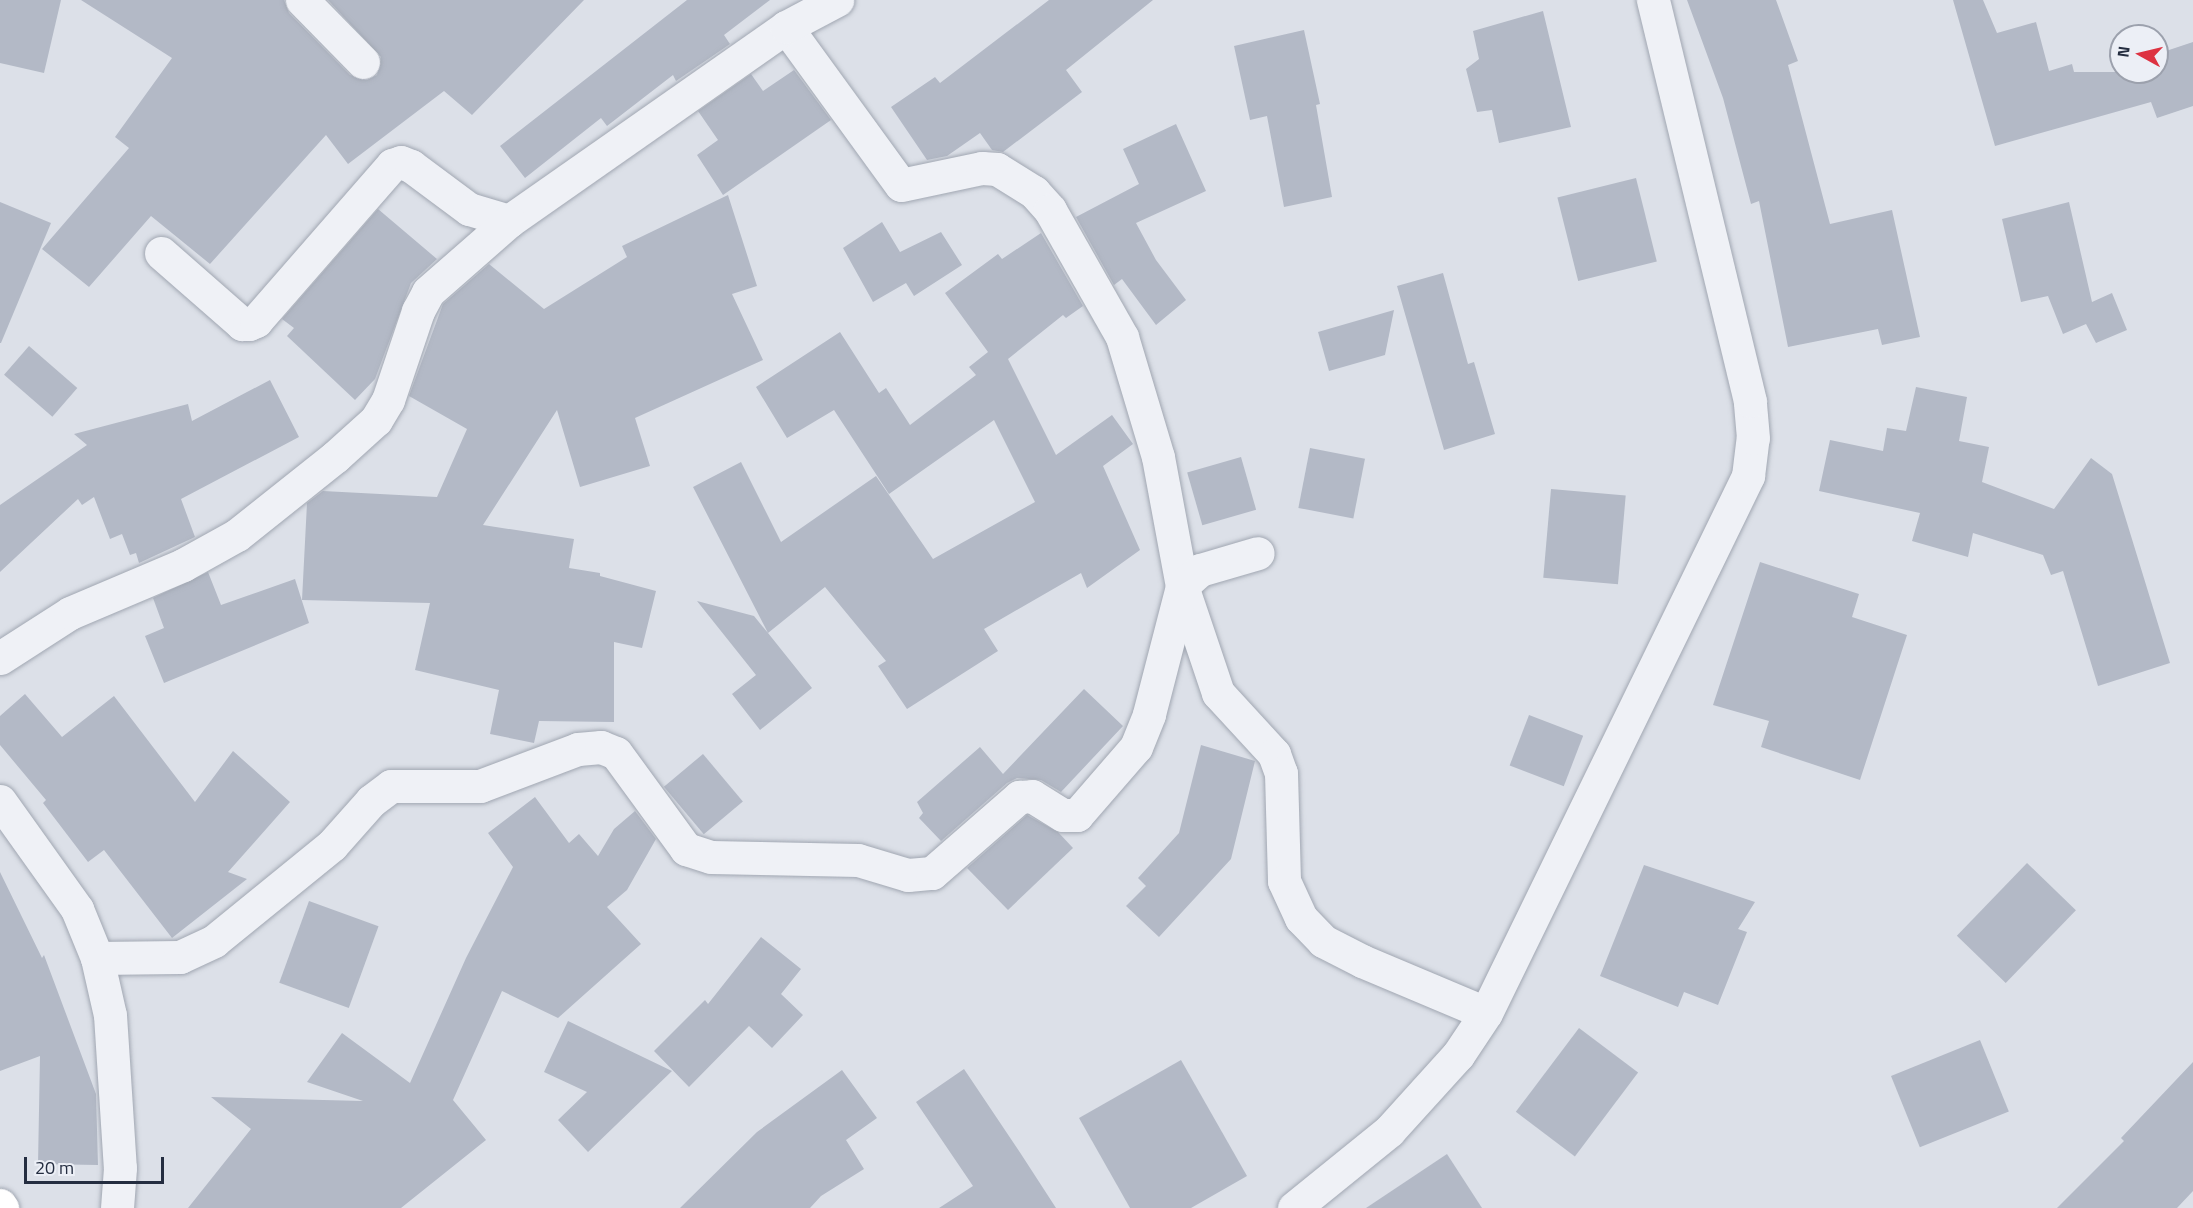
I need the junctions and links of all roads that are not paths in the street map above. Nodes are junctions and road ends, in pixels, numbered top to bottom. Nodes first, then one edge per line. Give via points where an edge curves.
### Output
1 (302, 0) edge
2 (837, 0) edge
3 (1653, 0) edge
4 (786, 27) junction
5 (363, 62) dead end
6 (509, 221) junction
7 (161, 253) dead end
8 (1258, 553) dead end
9 (1182, 586) junction
10 (0, 658) edge
11 (0, 801) edge
12 (97, 958) junction
13 (1486, 1013) junction
14 (117, 1208) edge
15 (1294, 1208) edge

1 - 5 street
2 - 4 street
3 - 13 street via 1749,401 1753,438 1748,476
4 - 6 street
4 - 9 street via 901,185 982,168 997,169 1034,192 1050,210 1122,337 1158,457
6 - 7 street via 470,209 411,166 401,162 392,165 256,321 249,324 242,324
6 - 10 street via 428,292 388,400 376,420 335,457 237,535 183,565 70,613
8 - 9 street via 1200,570
9 - 12 street via 1149,714 1136,747 1077,815 1064,815 1032,796 1019,796 932,873 908,875 858,860 711,857 686,849 615,753 601,747 589,748 480,786 392,786 371,801 332,845 214,941 180,957
9 - 13 street via 1218,693 1274,754 1281,773 1284,881 1301,918 1323,940 1362,961
11 - 12 street via 77,909
12 - 14 street via 110,1016 120,1168
13 - 15 street via 1458,1055 1389,1131

